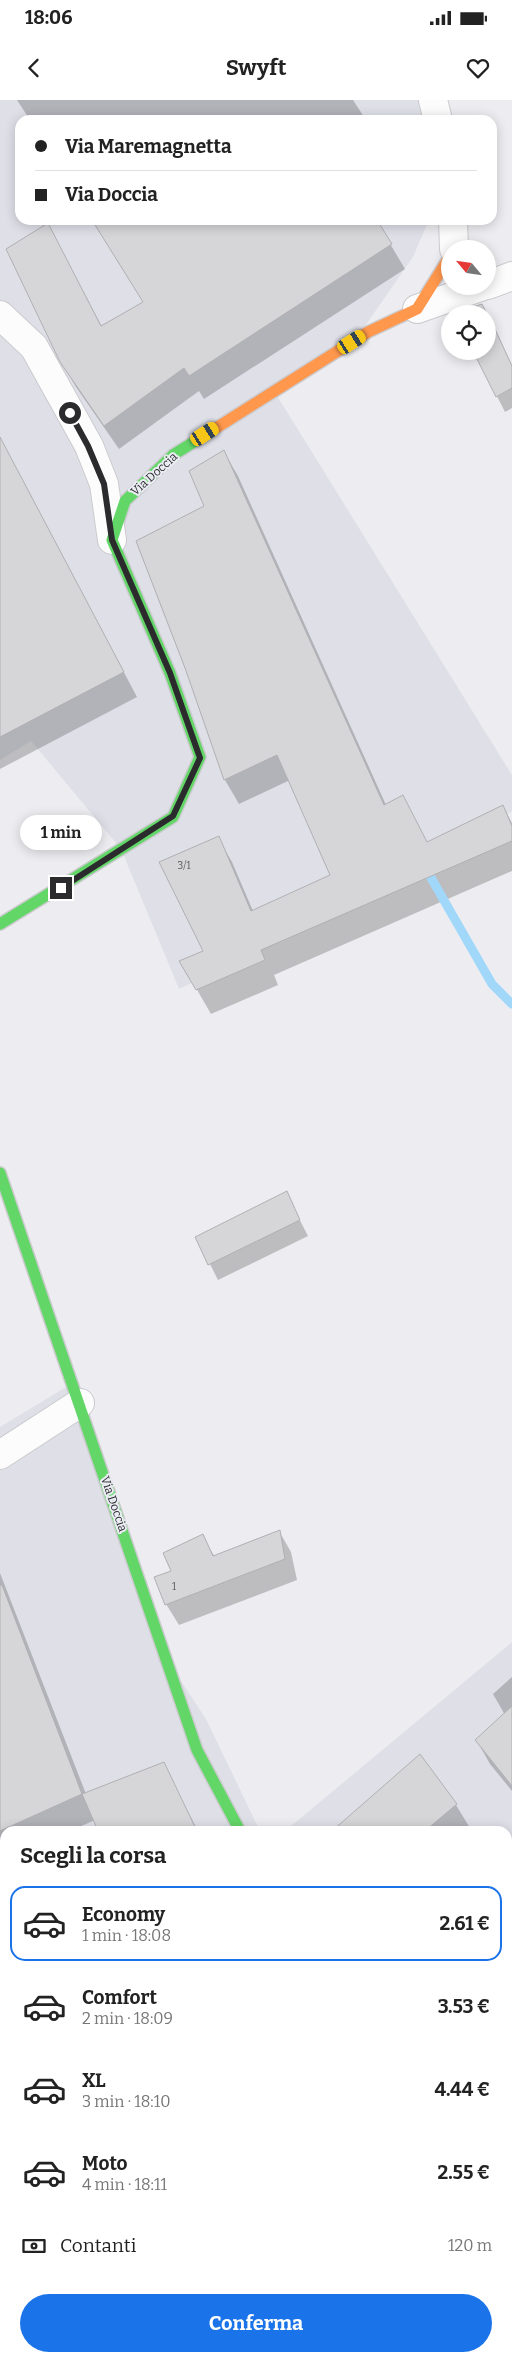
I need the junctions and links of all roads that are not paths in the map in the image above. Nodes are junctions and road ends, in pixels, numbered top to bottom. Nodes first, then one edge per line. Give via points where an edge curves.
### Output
1 (433, 100) edge
2 (437, 115) edge
3 (453, 225) edge
4 (454, 240) edge
5 (441, 270) edge
6 (512, 276) edge
7 (496, 282) edge
8 (457, 295) edge
9 (417, 309) junction
10 (0, 315) edge
11 (112, 540) junction
12 (0, 924) edge
13 (0, 1173) edge
14 (80, 1403) junction
15 (0, 1455) edge
16 (237, 1826) edge

1 - 2 street
3 - 4 street
5 - 9 street
6 - 7 street
8 - 9 street
9 - 11 street, Via Doccia via 368,332 173,455 125,501
10 - 11 street via 34,347 88,446 104,484
11 - 12 street via 170,673 200,758 173,816
13 - 14 street, Via Doccia
14 - 15 street
14 - 16 street, Via Doccia via 197,1750

